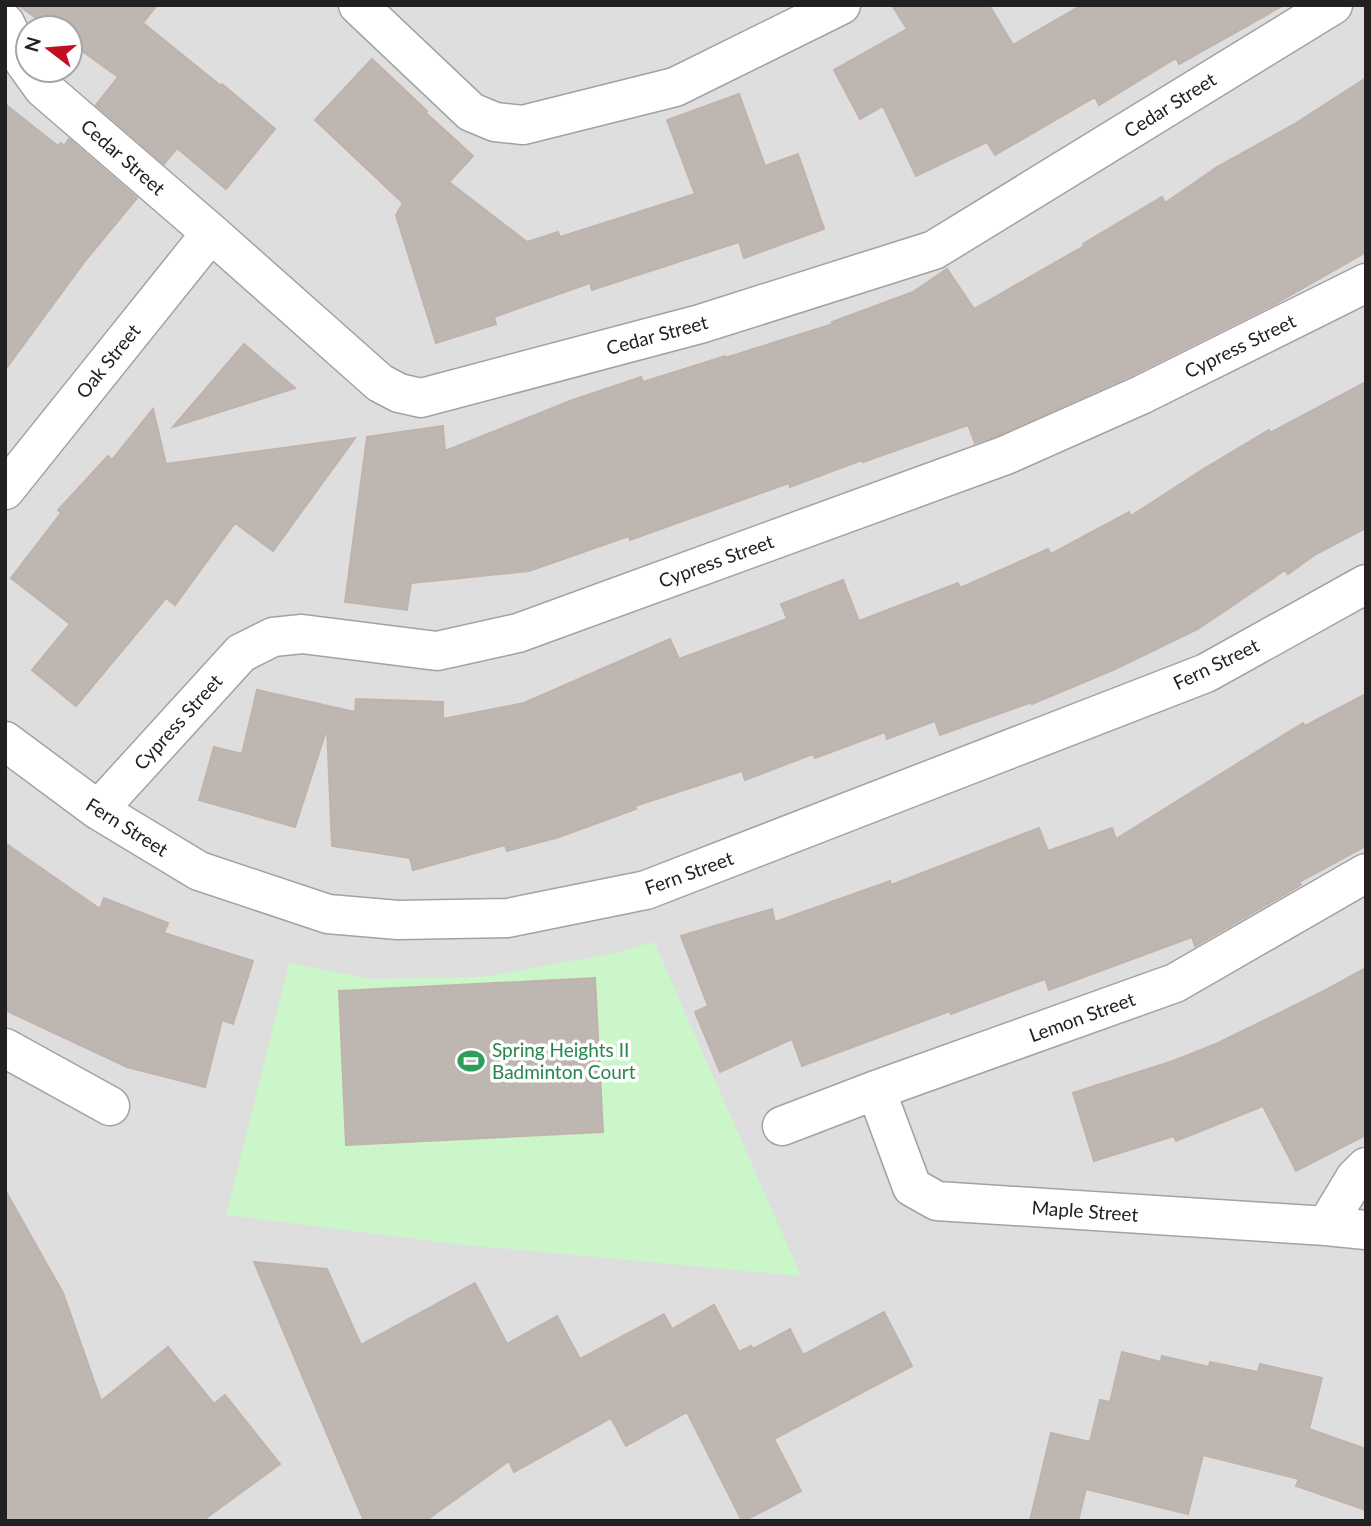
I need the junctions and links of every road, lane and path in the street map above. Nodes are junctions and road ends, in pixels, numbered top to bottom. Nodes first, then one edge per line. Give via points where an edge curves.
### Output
1 (358, 5) edge
2 (841, 5) edge
3 (1333, 5) edge
4 (5, 23) edge
5 (14, 42) edge
6 (40, 84) edge
7 (211, 233) junction
8 (1366, 283) edge
9 (5, 490) edge
10 (1366, 584) edge
11 (5, 741) edge
12 (98, 810) junction
13 (1366, 873) edge
14 (5, 1048) edge
15 (876, 1090) junction
16 (110, 1106) dead end
17 (782, 1126) dead end
18 (1366, 1167) edge
19 (1326, 1226) junction
20 (1366, 1230) edge

1 - 2 street via 471,111 495,122 523,125 675,87
3 - 7 street, Cedar Street via 934,250 700,324 421,398 380,383
4 - 5 street, Cedar Street
6 - 7 street, Cedar Street
7 - 9 street, Oak Street
8 - 12 street, Cypress Street via 1141,395 1006,455 518,633 437,651 302,634 273,637 241,653
10 - 12 street, Fern Street via 1206,673 1154,694 646,890 508,918 398,920 328,914 199,871
11 - 12 street, Fern Street
13 - 15 street, Lemon Street via 1175,984
14 - 16 street
15 - 17 street, Lemon Street
15 - 19 street, Maple Street via 912,1187 937,1201
18 - 19 street
19 - 20 street, Maple Street

